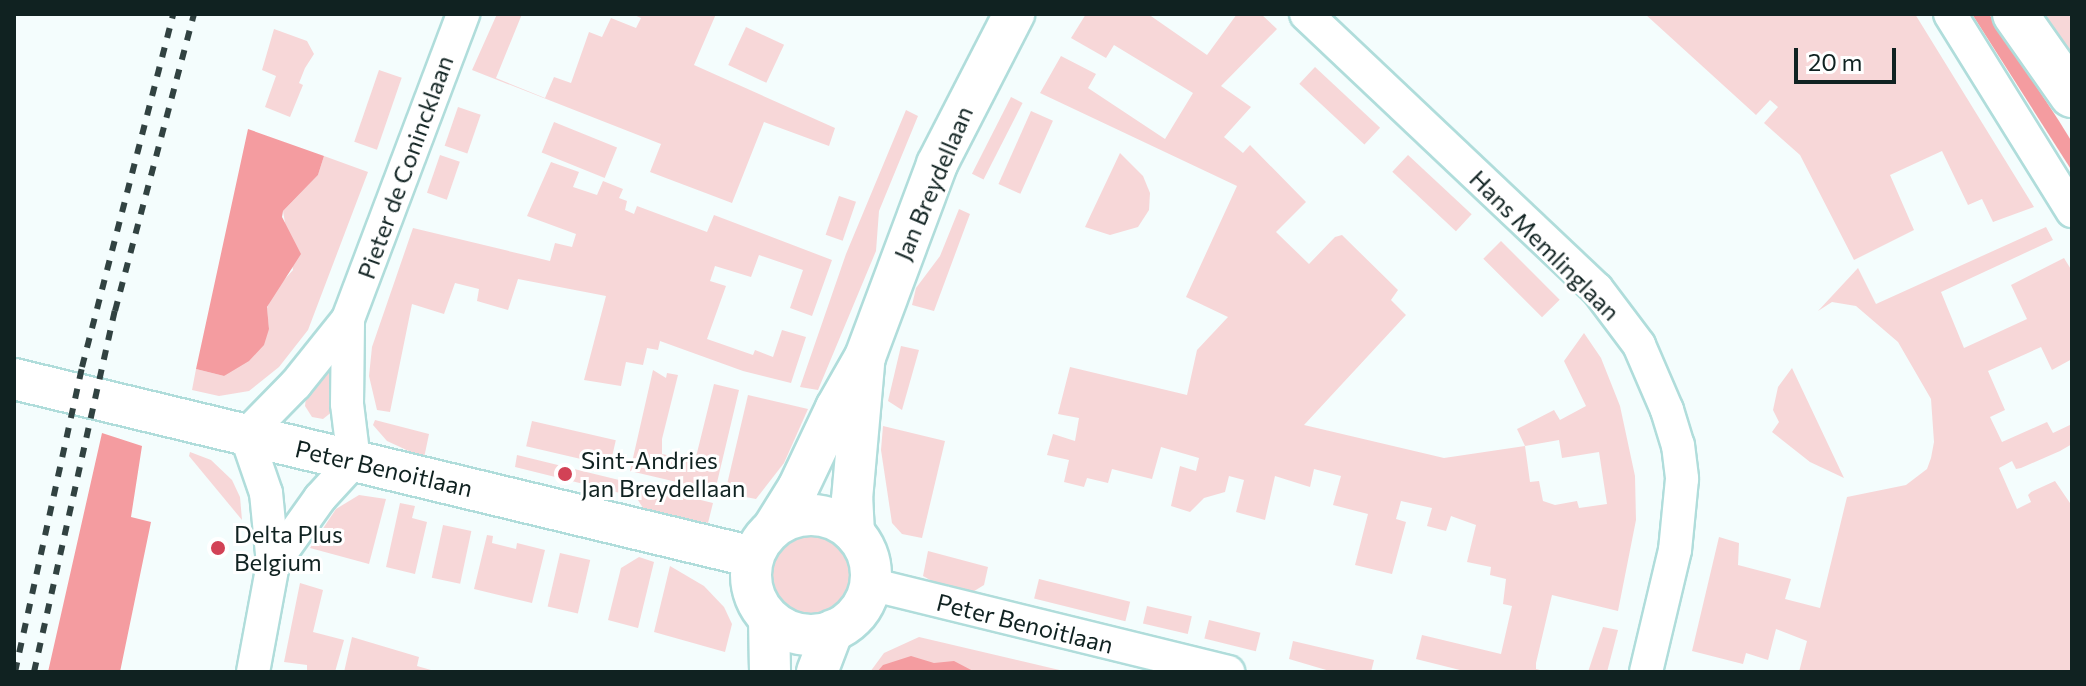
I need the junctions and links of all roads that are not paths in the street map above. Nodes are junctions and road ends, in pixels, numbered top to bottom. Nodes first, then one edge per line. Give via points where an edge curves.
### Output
1 (463, 14) edge
2 (1014, 14) edge
3 (1306, 14) edge
4 (1950, 14) edge
5 (2015, 14) edge
6 (2072, 95) edge
7 (2072, 211) edge
8 (348, 319) junction
9 (865, 357) junction
10 (14, 379) edge
11 (246, 435) junction
12 (354, 461) junction
13 (854, 533) junction
14 (763, 542) junction
15 (273, 564) junction
16 (870, 584) junction
17 (769, 619) junction
18 (833, 630) junction
19 (253, 672) edge
20 (770, 672) edge
21 (817, 672) edge
22 (1228, 672) edge
23 (1646, 672) edge

1 - 8 street, Pieter de Conincklaan
2 - 9 street, Jan Breydellaan via 937,164
3 - 23 street, Hans Memlinglaan via 1597,289 1639,345 1667,410 1682,479 1675,550
4 - 7 street
5 - 6 main road
8 - 11 street, Pieter de Conincklaan
8 - 12 street, Pieter de Conincklaan via 347,404
9 - 13 street, Jan Breydellaan via 852,499
9 - 14 street, Jan Breydellaan via 798,488
10 - 11 street, Peter Benoitlaan
11 - 12 street, Peter Benoitlaan
11 - 15 street via 266,493
12 - 14 street, Peter Benoitlaan
12 - 15 street
13 - 14 street via 837,521 813,515 791,518
13 - 16 street via 866,550
14 - 17 street via 752,588
15 - 19 street
16 - 18 street via 861,607
16 - 22 street, Peter Benoitlaan
17 - 18 street via 801,634
17 - 20 street
18 - 21 street

